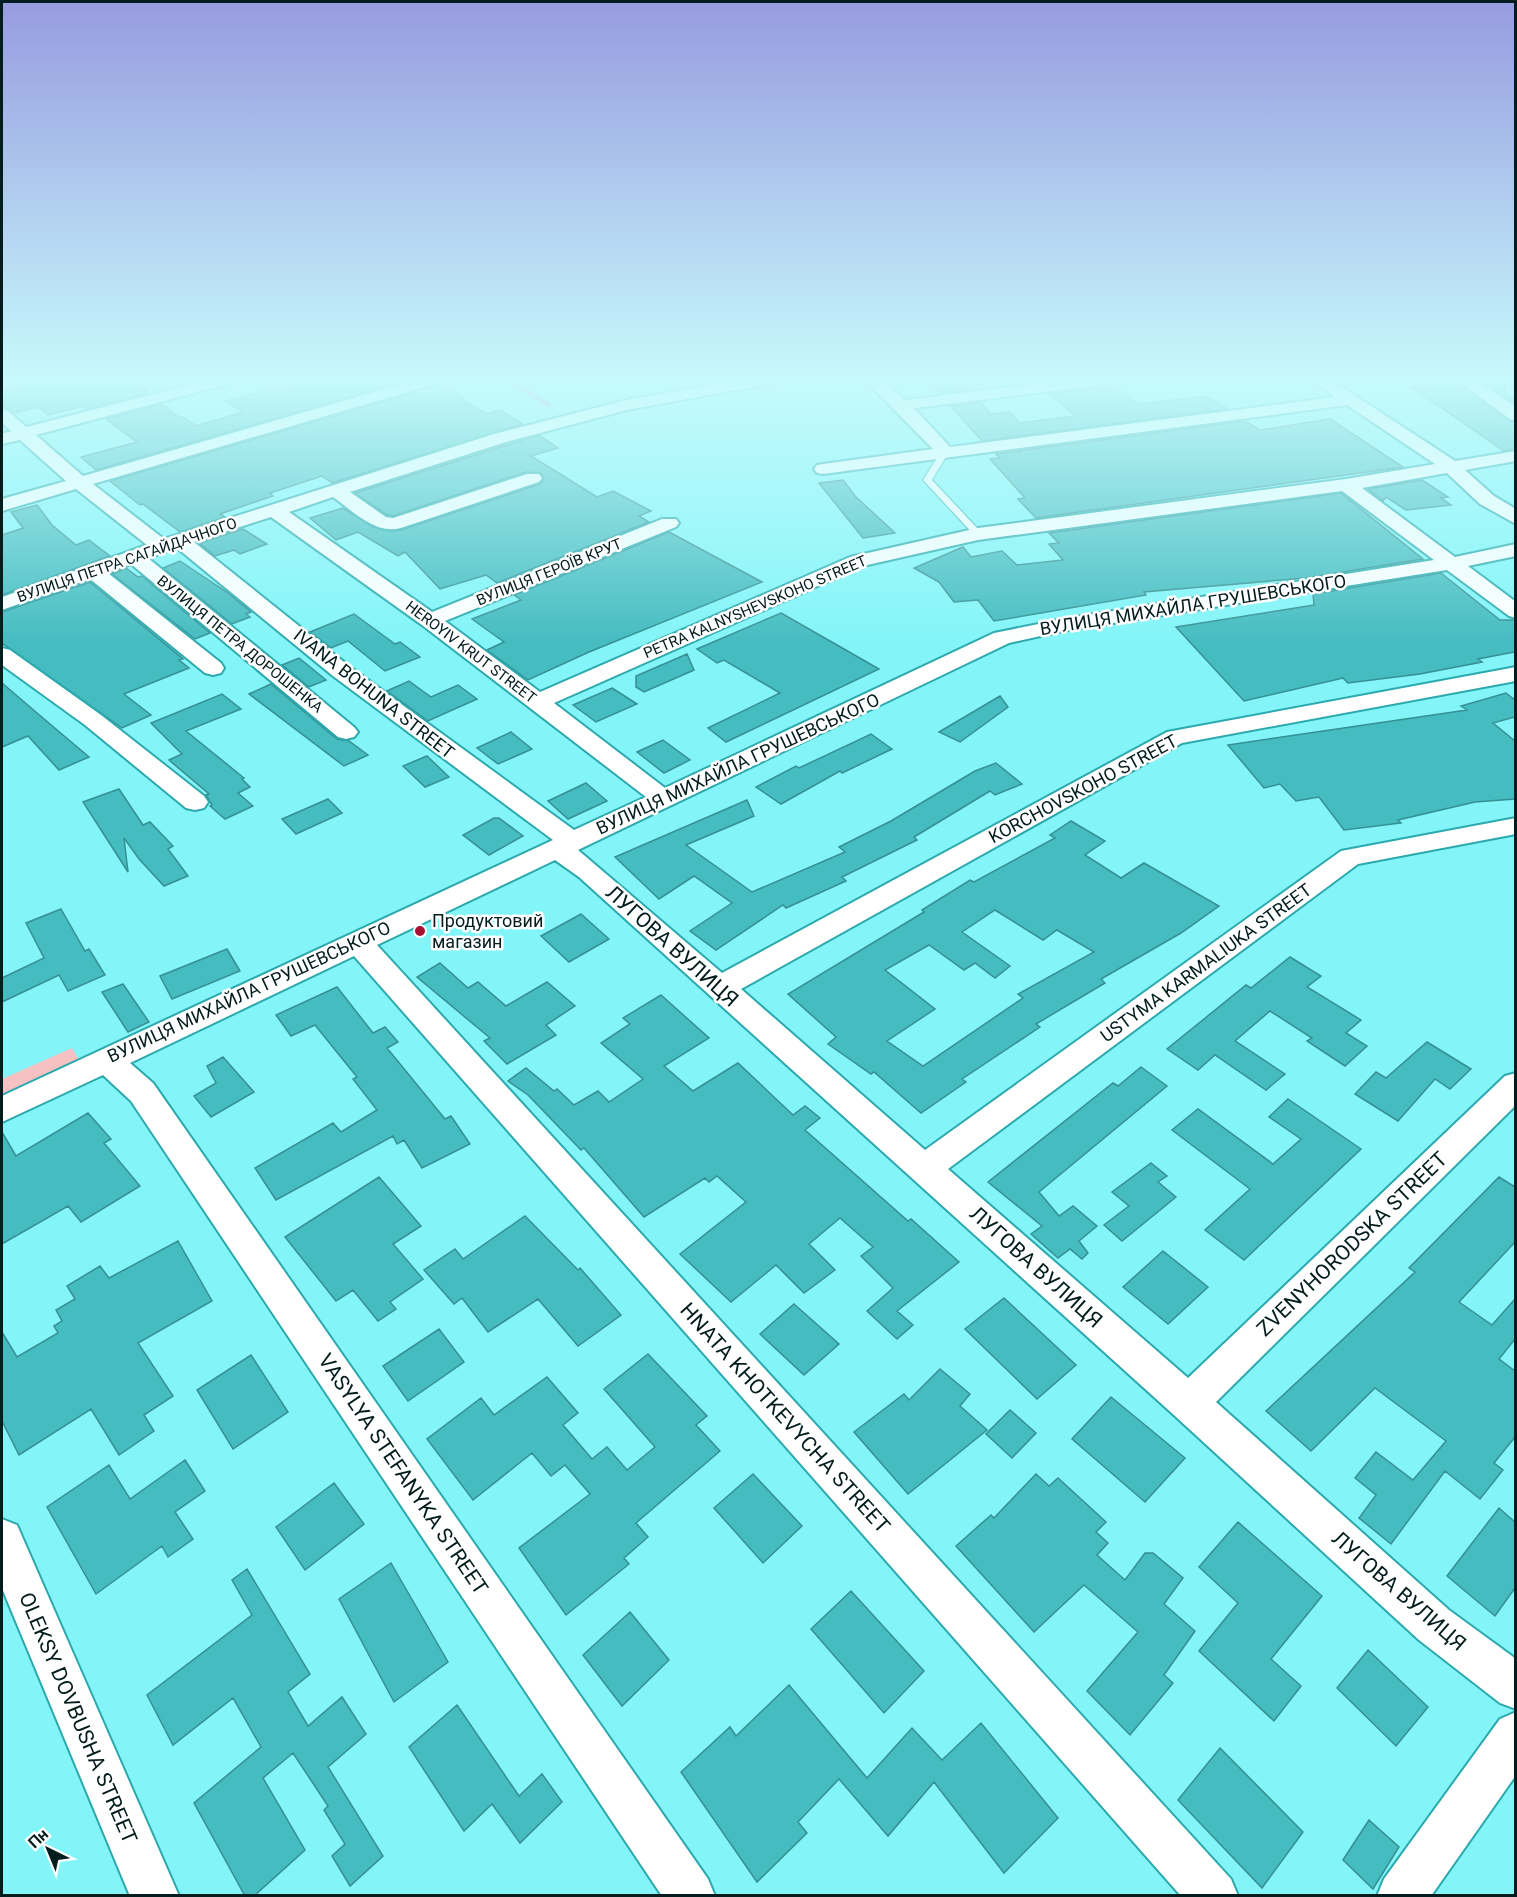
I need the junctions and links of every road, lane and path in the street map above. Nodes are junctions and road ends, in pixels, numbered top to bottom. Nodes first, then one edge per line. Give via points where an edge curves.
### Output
1 (1450, 466) edge
2 (61, 467) edge
3 (136, 467) edge
4 (412, 467) edge
5 (841, 467) edge
6 (936, 467) edge
7 (1447, 467) edge
8 (823, 469) dead end
9 (533, 478) dead end
10 (80, 483) junction
11 (1346, 485) junction
12 (337, 491) junction
13 (2, 505) edge
14 (274, 510) junction
15 (1515, 518) edge
16 (669, 523) dead end
17 (978, 534) junction
18 (171, 543) junction
19 (1515, 550) edge
20 (134, 557) junction
21 (1449, 564) junction
22 (93, 571) junction
23 (2, 604) edge
24 (1515, 612) edge
25 (430, 620) junction
26 (2, 655) edge
27 (213, 668) dead end
28 (1515, 674) edge
29 (536, 702) junction
30 (346, 732) dead end
31 (663, 800) junction
32 (195, 802) dead end
33 (1515, 826) edge
34 (563, 846) junction
35 (357, 941) junction
36 (719, 988) junction
37 (106, 1060) junction
38 (1515, 1085) edge
39 (2, 1110) edge
40 (925, 1168) junction
41 (1189, 1403) junction
42 (2, 1540) edge
43 (1515, 1687) edge
44 (1515, 1735) edge
45 (155, 1896) edge
46 (691, 1896) edge
47 (1214, 1896) edge
48 (1401, 1896) edge

1 - 15 street via 1487,500
2 - 10 street, IVANA BOHUNA STREET
3 - 10 street
4 - 12 street, ВУЛИЦЯ ПЕТРА САГАЙДАЧНОГО
5 - 8 street
6 - 17 lane via 927,480
7 - 11 street, PETRA KALNYSHEVSKOHO STREET
9 - 12 street via 394,524 380,522
10 - 13 street
10 - 18 street, IVANA BOHUNA STREET
11 - 17 street, PETRA KALNYSHEVSKOHO STREET
11 - 21 street
12 - 14 street, ВУЛИЦЯ ПЕТРА САГАЙДАЧНОГО
14 - 18 street, ВУЛИЦЯ ПЕТРА САГАЙДАЧНОГО
14 - 25 street, HEROYIV KRUT STREET
16 - 25 street, ВУЛИЦЯ ГЕРОЇВ КРУТ
17 - 29 street, PETRA KALNYSHEVSKOHO STREET via 857,561
18 - 20 street, ВУЛИЦЯ ПЕТРА САГАЙДАЧНОГО
18 - 34 street, IVANA BOHUNA STREET via 558,830
19 - 21 street, ВУЛИЦЯ МИХАЙЛА ГРУШЕВСЬКОГО
20 - 22 street, ВУЛИЦЯ ПЕТРА САГАЙДАЧНОГО
20 - 30 street, ВУЛИЦЯ ПЕТРА ДОРОШЕНКА
21 - 24 street
21 - 31 street, ВУЛИЦЯ МИХАЙЛА ГРУШЕВСЬКОГО via 1002,638
22 - 23 street, ВУЛИЦЯ ПЕТРА САГАЙДАЧНОГО
22 - 27 street
25 - 29 street, HEROYIV KRUT STREET
26 - 32 street via 93,720
28 - 36 street, KORCHOVSKOHO STREET via 1175,737
29 - 31 street, HEROYIV KRUT STREET
31 - 34 street, ВУЛИЦЯ МИХАЙЛА ГРУШЕВСЬКОГО
33 - 40 street, USTYMA KARMALIUKA STREET via 1350,857
34 - 35 street, ВУЛИЦЯ МИХАЙЛА ГРУШЕВСЬКОГО
34 - 36 street, ЛУГОВА ВУЛИЦЯ
35 - 37 street, ВУЛИЦЯ МИХАЙЛА ГРУШЕВСЬКОГО
35 - 47 street, HNATA KHOTKEVYCHA STREET
36 - 40 street, ЛУГОВА ВУЛИЦЯ
37 - 39 street, ВУЛИЦЯ МИХАЙЛА ГРУШЕВСЬКОГО
37 - 46 street, VASYLYA STEFANYKA STREET via 142,1092
38 - 41 street, ZVENYHORODSKA STREET
40 - 41 street, ЛУГОВА ВУЛИЦЯ
41 - 43 street, ЛУГОВА ВУЛИЦЯ via 1434,1626
42 - 45 street, OLEKSY DOVBUSHA STREET
44 - 48 street

